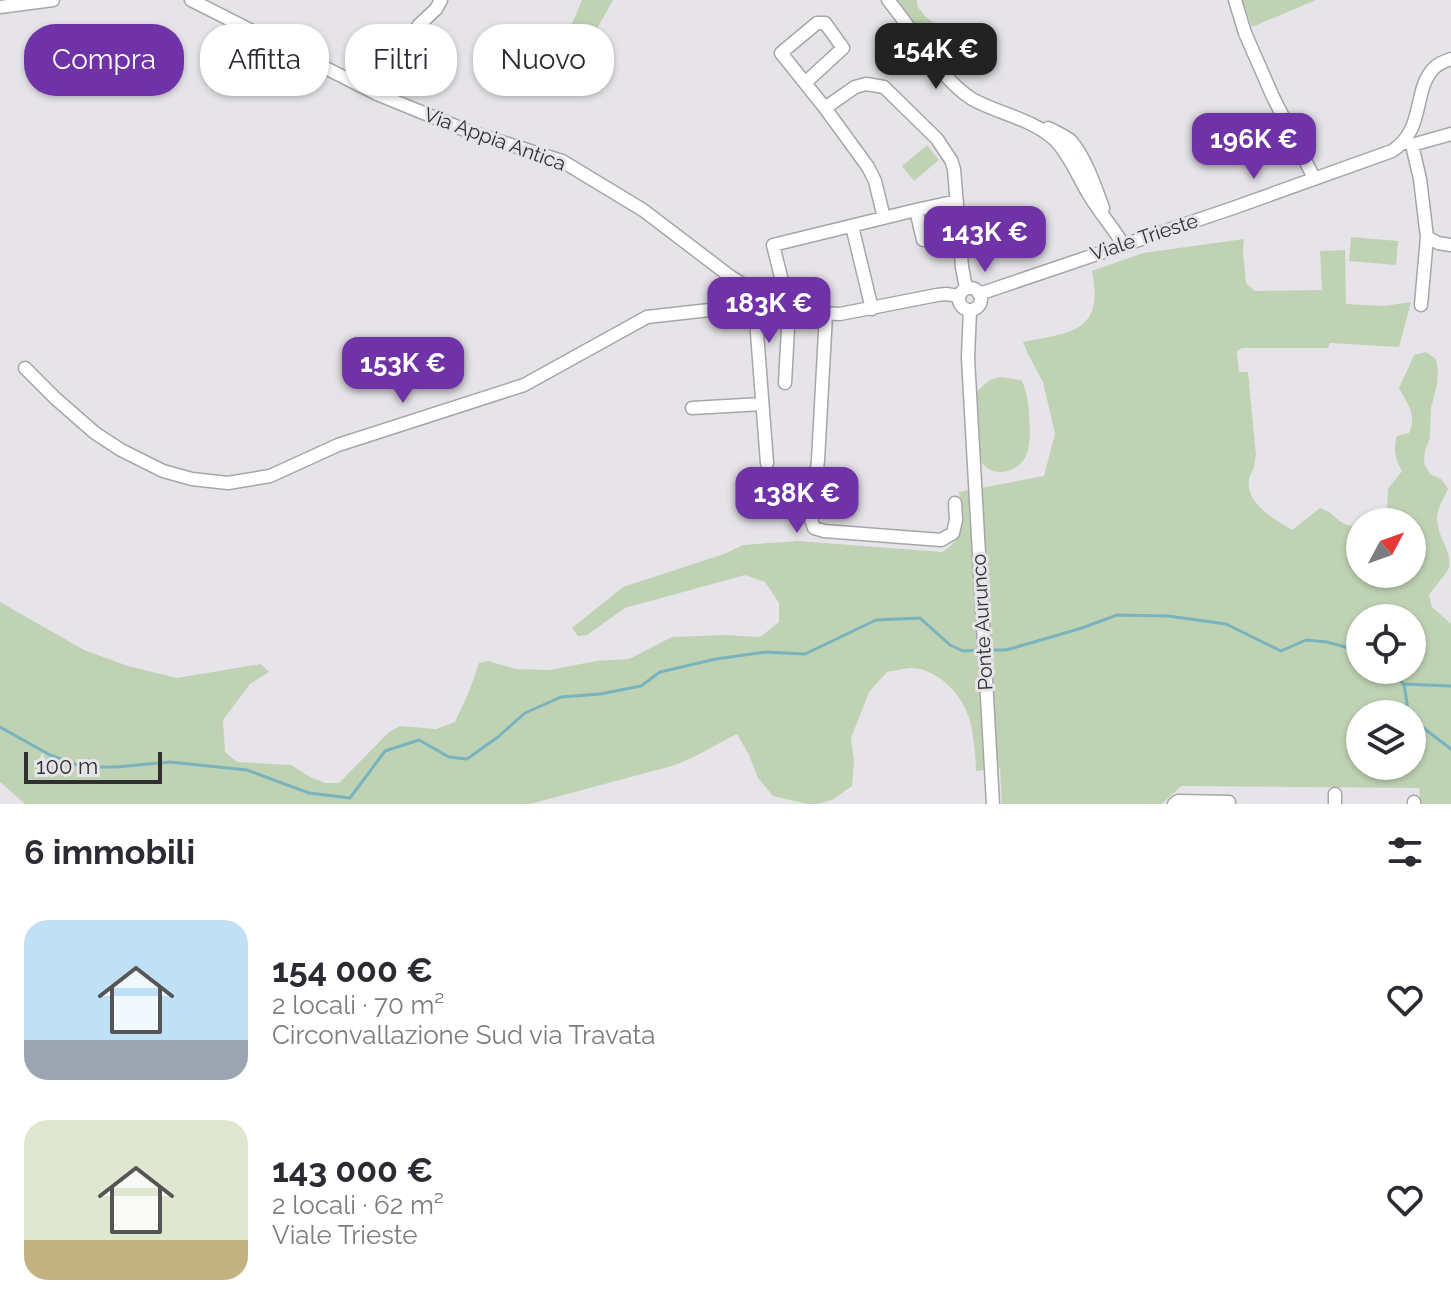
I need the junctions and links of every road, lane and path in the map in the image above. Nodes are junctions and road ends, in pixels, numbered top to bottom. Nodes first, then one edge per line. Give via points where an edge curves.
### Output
1 (53, 0) edge
2 (441, 0) edge
3 (888, 0) edge
4 (1235, 0) edge
5 (195, 2) edge
6 (0, 7) edge
7 (420, 24) edge
8 (1451, 59) edge
9 (345, 78) edge
10 (805, 83) junction
11 (382, 96) edge
12 (825, 108) junction
13 (1451, 134) edge
14 (1404, 144) junction
15 (1314, 178) junction
16 (957, 201) junction
17 (916, 210) junction
18 (884, 218) junction
19 (852, 226) junction
20 (960, 231) junction
21 (1427, 237) junction
22 (1123, 244) junction
23 (1451, 245) edge
24 (962, 292) junction
25 (979, 294) junction
26 (1421, 305) dead end
27 (755, 307) junction
28 (785, 309) junction
29 (872, 309) junction
30 (970, 310) junction
31 (826, 314) junction
32 (25, 368) dead end
33 (785, 383) dead end
34 (762, 404) junction
35 (692, 408) dead end
36 (767, 463) dead end
37 (955, 503) dead end
38 (1229, 802) edge
39 (993, 804) edge
40 (1174, 804) edge

1 - 6 street
2 - 7 street
3 - 22 street via 962,92 1073,143
4 - 15 street via 1273,97
5 - 9 street, Via Appia Antica
8 - 14 street via 1429,76
10 - 10 street via 781,53 817,23 825,23 843,48
10 - 12 street
11 - 28 street, Via Appia Antica via 574,168
12 - 16 street via 855,87 884,87 944,150 954,169
12 - 18 street via 868,167
13 - 14 street, Viale Trieste
14 - 15 street, Viale Trieste
14 - 21 street via 1416,161
15 - 22 street, Viale Trieste
16 - 17 street
16 - 20 street
17 - 18 street
17 - 20 street via 923,240
18 - 19 street
19 - 28 street via 773,245
19 - 29 street
20 - 24 street
21 - 23 street
21 - 26 street
22 - 25 street, Viale Trieste
24 - 25 street via 972,288
24 - 29 street, Via Appia Antica
24 - 30 street via 961,306
25 - 30 street via 979,304
27 - 28 street
27 - 32 street via 647,317 524,385 338,445 270,476 228,483 163,471 121,450
27 - 34 street
28 - 31 street, Via Appia Antica
28 - 33 street
29 - 31 street, Via Appia Antica
30 - 39 street, Ponte Aurunco via 967,341
31 - 37 street via 814,528 941,540 953,533
34 - 35 street
34 - 36 street
38 - 40 street

